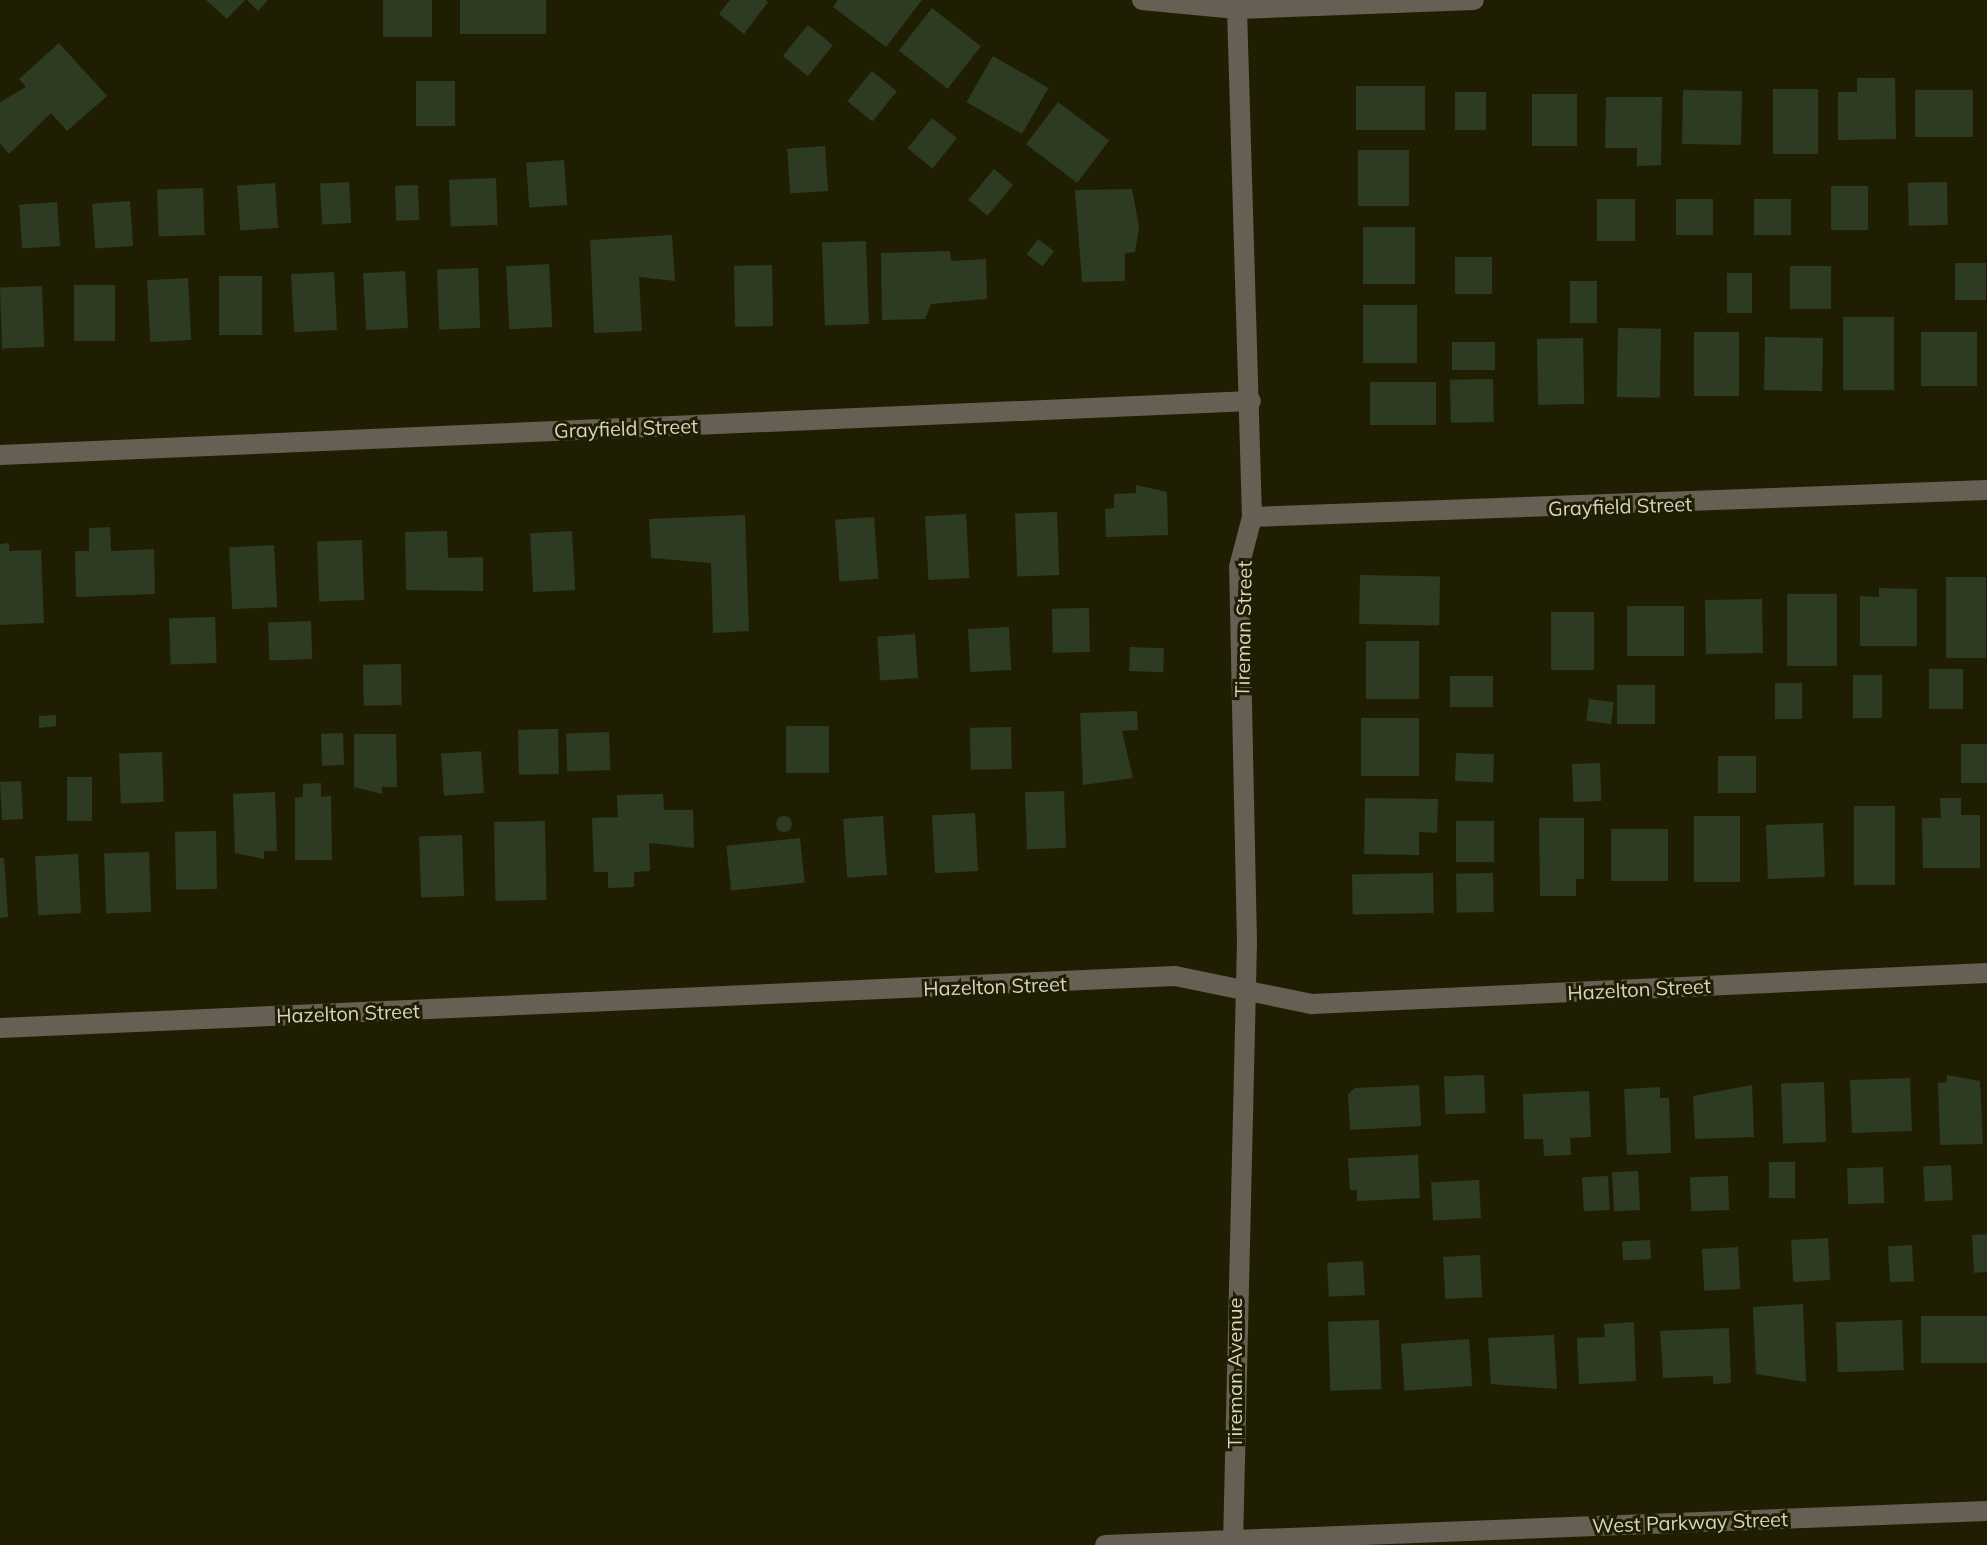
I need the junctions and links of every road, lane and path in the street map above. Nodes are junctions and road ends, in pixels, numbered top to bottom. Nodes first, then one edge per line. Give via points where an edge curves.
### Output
1 (1142, 0) edge
2 (1474, 0) edge
3 (1237, 9) junction
4 (1251, 401) junction
5 (0, 455) edge
6 (1987, 490) edge
7 (1252, 517) junction
8 (1987, 973) edge
9 (1246, 990) junction
10 (0, 1028) edge
11 (1235, 1201) joint
12 (1987, 1511) edge
13 (1232, 1542) edge
14 (1105, 1545) edge

1 - 3 street
2 - 3 street
3 - 4 street, Tireman Street
4 - 5 street, Grayfield Street
4 - 7 street, Tireman Street
6 - 7 street, Grayfield Street
7 - 9 street, Tireman Street via 1239,567
8 - 9 street, Hazelton Street via 1312,1004
9 - 10 street, Hazelton Street via 1175,976
9 - 11 street, Tireman Street
11 - 13 street, Tireman Avenue
12 - 13 street, West Parkway Street
13 - 14 street, West Parkway Street

